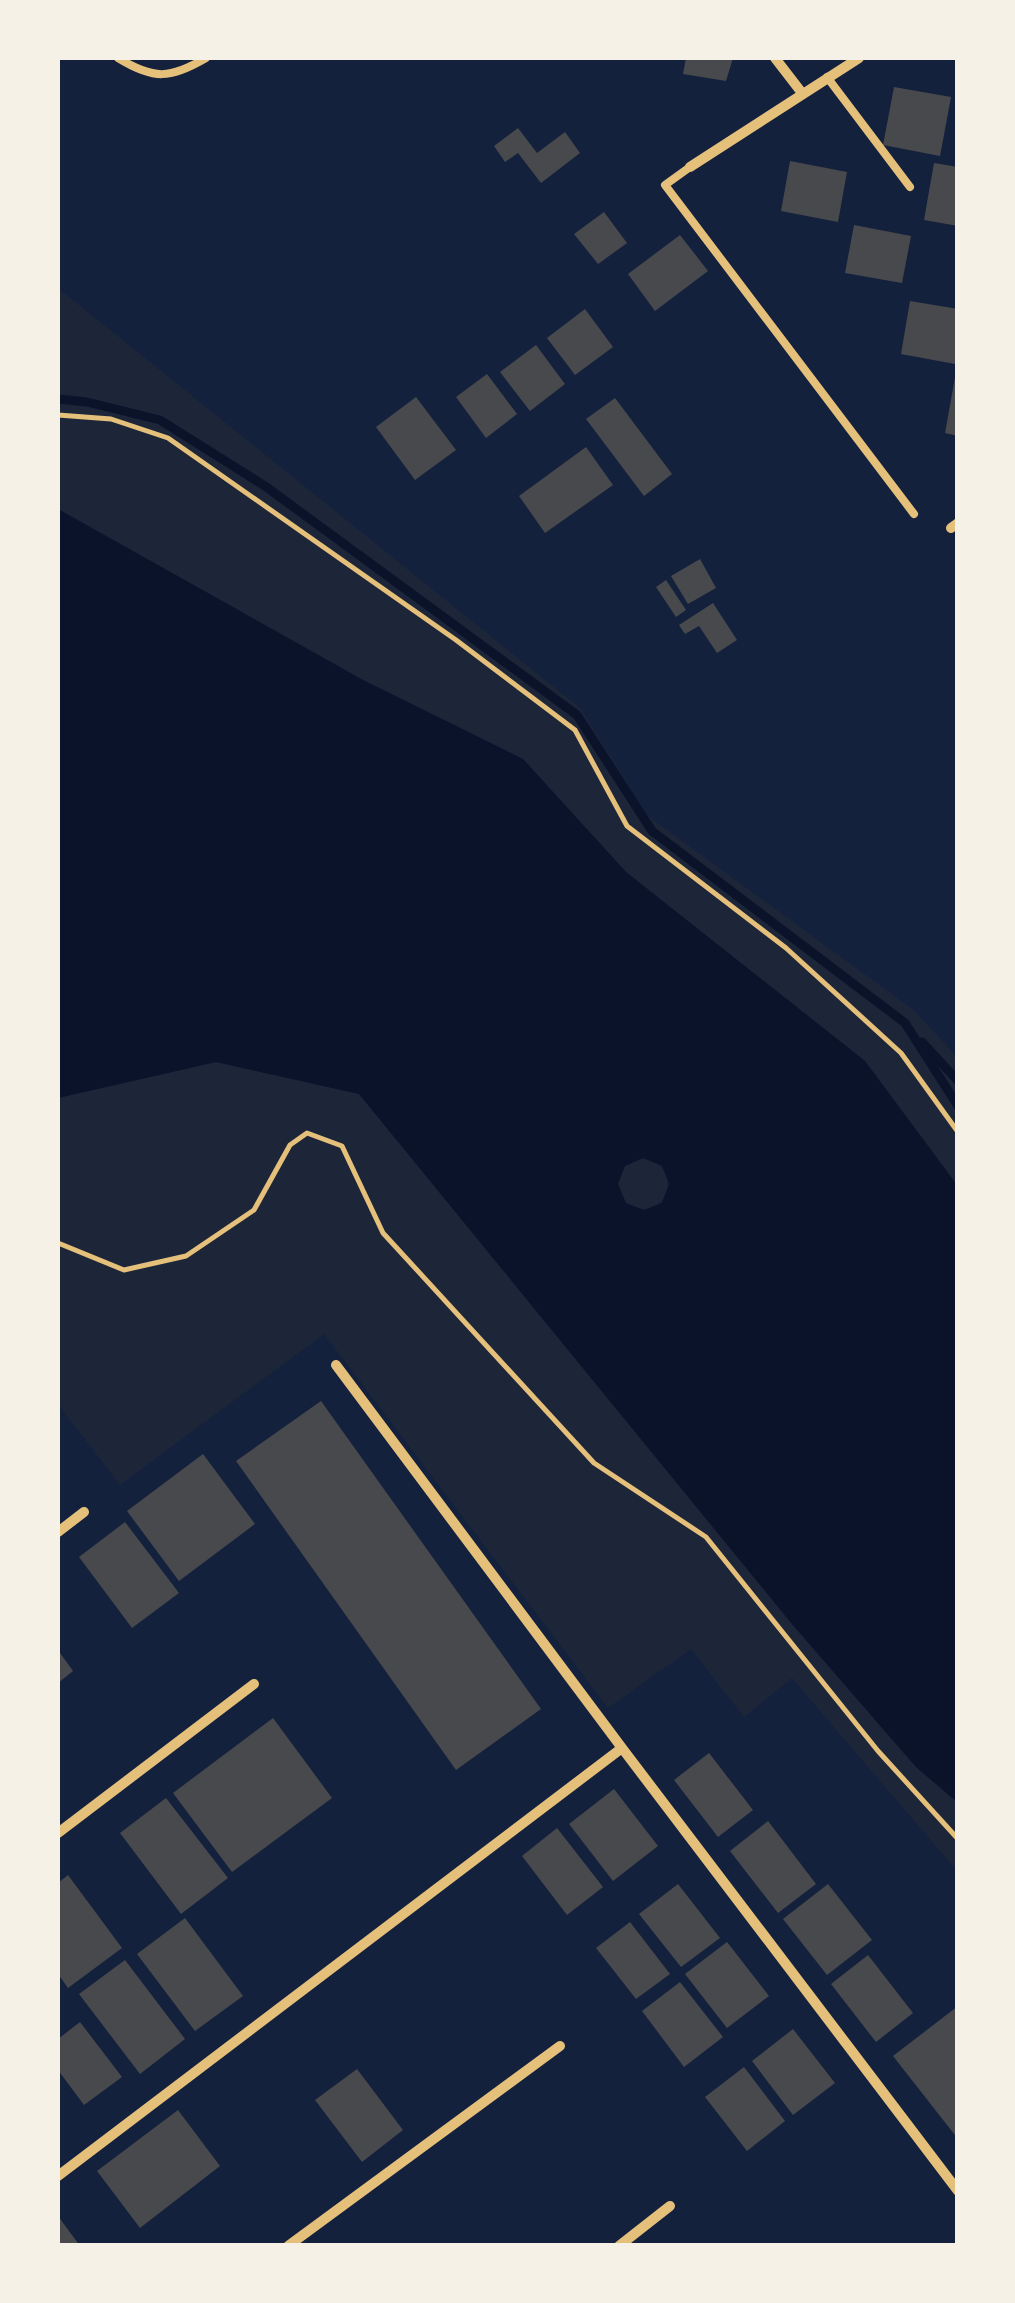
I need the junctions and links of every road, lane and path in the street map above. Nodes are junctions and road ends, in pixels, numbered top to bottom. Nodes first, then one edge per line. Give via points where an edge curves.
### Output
1 (118, 58) edge
2 (206, 58) edge
3 (775, 58) edge
4 (859, 58) edge
5 (827, 78) junction
6 (802, 93) junction
7 (690, 167) joint
8 (910, 187) dead end
9 (58, 415) edge
10 (914, 514) dead end
11 (958, 1132) edge
12 (58, 1244) edge
13 (336, 1365) dead end
14 (84, 1512) dead end
15 (58, 1532) edge
16 (254, 1684) dead end
17 (622, 1748) junction
18 (58, 1832) edge
19 (958, 1839) edge
20 (560, 2046) dead end
21 (58, 2176) edge
22 (958, 2191) edge
23 (670, 2206) dead end
24 (288, 2246) edge
25 (619, 2246) edge

1 - 2 lane via 146,75 174,74
3 - 6 street
4 - 5 street
5 - 6 street
5 - 8 lane
6 - 7 street
7 - 10 lane via 664,185
9 - 11 path via 111,418 168,438 575,730 627,826 786,948 901,1052
12 - 19 path via 124,1270 186,1256 254,1210 290,1145 307,1133 342,1146 383,1234 594,1463 706,1537 878,1752
13 - 17 street
14 - 15 street
16 - 18 street
17 - 21 street
17 - 22 street
20 - 24 street
23 - 25 street

